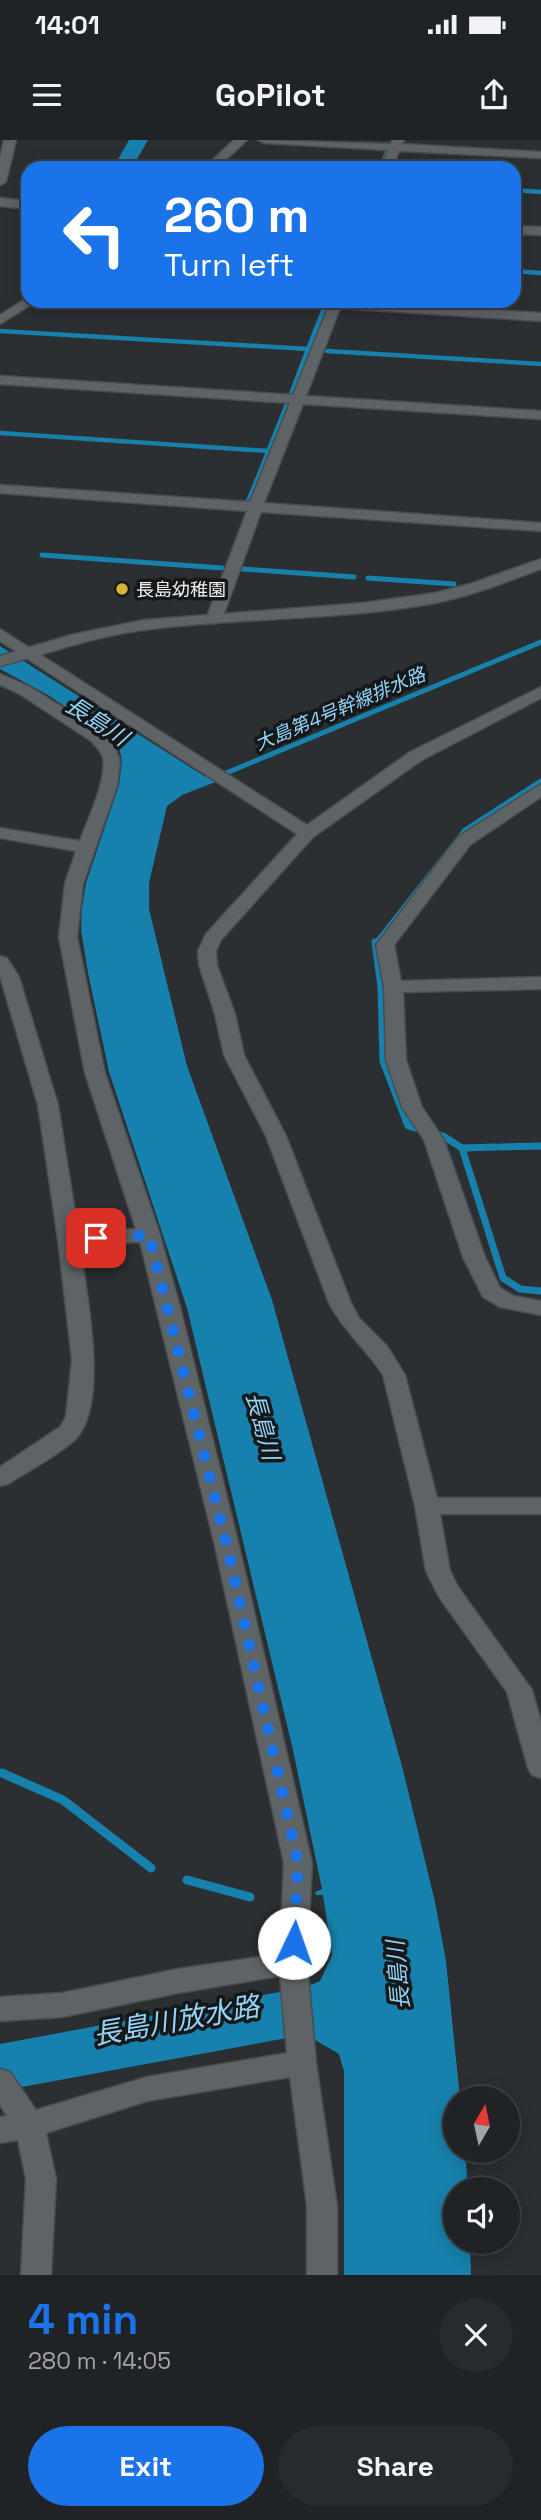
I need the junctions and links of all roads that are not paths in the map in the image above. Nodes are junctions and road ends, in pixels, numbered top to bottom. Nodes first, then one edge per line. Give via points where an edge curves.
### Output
1 (10, 140) edge
2 (241, 140) edge
3 (264, 141) edge
4 (396, 144) edge
5 (541, 155) edge
6 (218, 161) edge
7 (390, 161) edge
8 (0, 182) edge
9 (0, 202) edge
10 (21, 204) edge
11 (521, 230) edge
12 (541, 231) edge
13 (21, 307) edge
14 (334, 308) edge
15 (409, 308) edge
16 (541, 317) edge
17 (0, 320) edge
18 (0, 380) edge
19 (299, 399) junction
20 (541, 415) edge
21 (0, 489) edge
22 (255, 508) junction
23 (541, 527) edge
24 (541, 564) edge
25 (215, 619) junction
26 (0, 634) edge
27 (28, 652) junction
28 (0, 661) edge
29 (0, 680) edge
30 (541, 692) edge
31 (541, 789) edge
32 (0, 833) edge
33 (307, 833) junction
34 (86, 848) junction
35 (0, 962) edge
36 (541, 983) edge
37 (393, 987) junction
38 (149, 1235) junction
39 (69, 1239) junction
40 (541, 1308) edge
41 (0, 1478) edge
42 (427, 1506) junction
43 (541, 1506) edge
44 (541, 1768) edge
45 (294, 1971) junction
46 (0, 2010) edge
47 (301, 2056) junction
48 (0, 2081) edge
49 (16, 2122) edge
50 (36, 2275) edge
51 (322, 2275) edge

1 - 8 street
2 - 6 street
3 - 4 street
4 - 5 street
4 - 7 street
9 - 10 street
11 - 12 street
13 - 17 street
14 - 19 street
15 - 16 street
18 - 19 street
19 - 20 street
19 - 22 street
21 - 22 street
22 - 23 street
22 - 25 street
24 - 25 street via 437,598
25 - 27 street via 116,630
26 - 27 street
27 - 28 street
27 - 33 street
29 - 34 street via 42,701 107,748 112,760 108,786
30 - 33 street via 415,756
31 - 37 street via 464,841 412,906 385,945
32 - 34 street
33 - 42 street via 213,938 207,951 208,965 234,1055 276,1136 340,1303 394,1376
34 - 38 street via 68,911 68,937 96,1073
35 - 39 street via 10,977 47,1105
36 - 37 street
37 - 40 street via 396,1060 412,1107 429,1133 474,1257 491,1292 508,1302
38 - 39 street
38 - 45 street via 227,1546 298,1863
39 - 41 street via 83,1360 78,1417 69,1432
42 - 43 street
42 - 44 street via 438,1572 519,1690
45 - 46 street via 178,1981 62,2005
45 - 47 street
47 - 49 street
47 - 51 street via 322,2206
48 - 49 street
49 - 50 street via 41,2179

